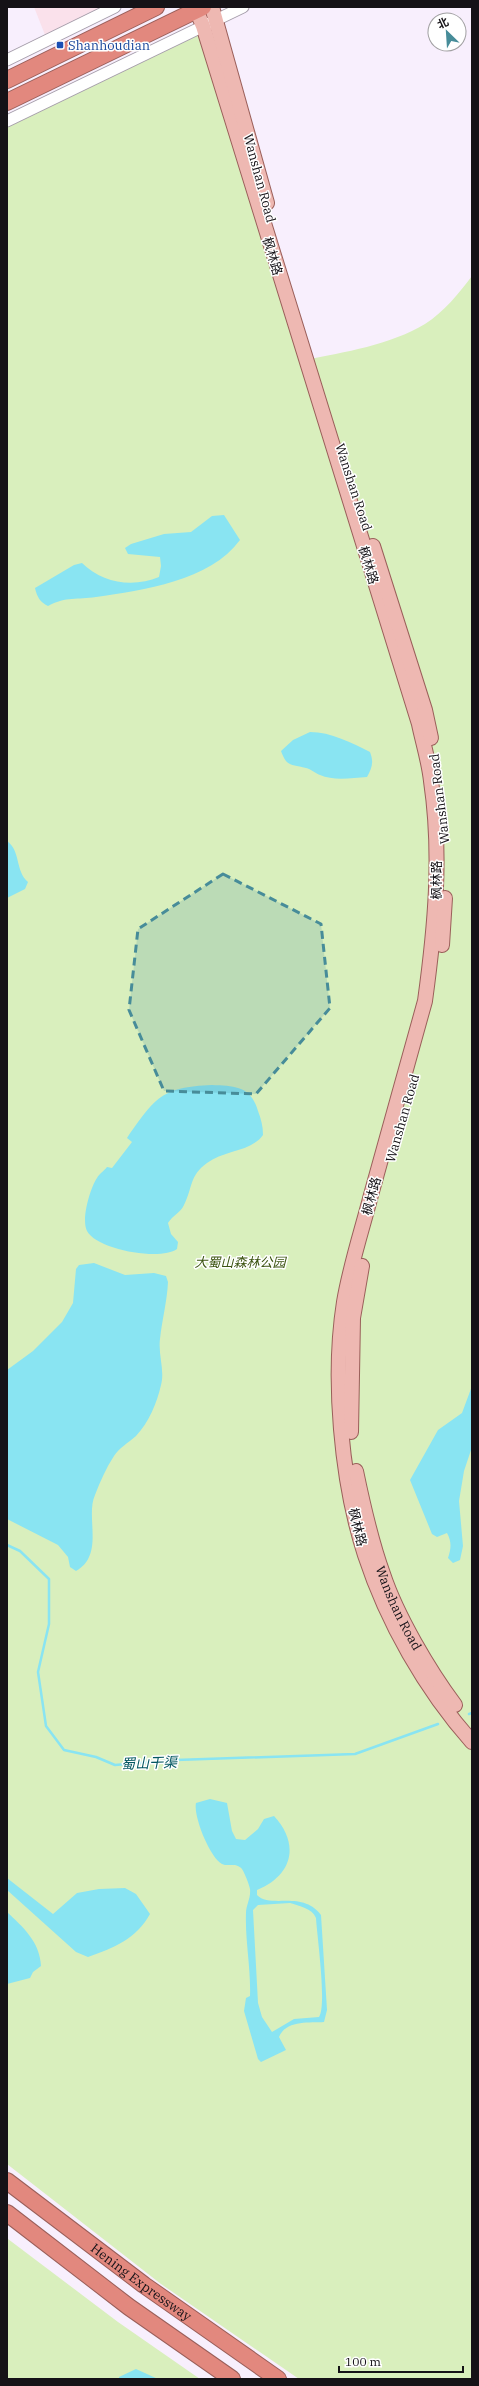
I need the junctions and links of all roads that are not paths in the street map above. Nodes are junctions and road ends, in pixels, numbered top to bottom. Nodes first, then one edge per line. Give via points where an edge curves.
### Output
1 (116, 7) edge
2 (156, 7) edge
3 (243, 7) edge
4 (198, 8) edge
5 (214, 13) edge
6 (203, 26) junction
7 (7, 60) edge
8 (7, 80) edge
9 (7, 102) edge
10 (7, 121) edge
11 (472, 1728) edge
12 (472, 1742) edge
13 (7, 2181) edge
14 (7, 2213) edge
15 (232, 2379) edge
16 (278, 2379) edge

1 - 7 street
2 - 8 highway
3 - 5 street
4 - 6 main road, 枫林路
4 - 9 highway
5 - 6 street
5 - 11 main road, Wanshan Road via 290,288 425,710 438,777 444,821 445,919 437,984 416,1070 370,1226 355,1300 350,1426 362,1502 383,1575 405,1622 447,1694
6 - 10 street
6 - 12 main road, 枫林路 via 418,724 431,780 436,833 437,897 425,1001 344,1302 340,1368 341,1428 351,1499 365,1555 385,1606 421,1674
13 - 16 highway, Hening Expressway via 144,2285
14 - 15 highway, Hening Expressway via 129,2307

